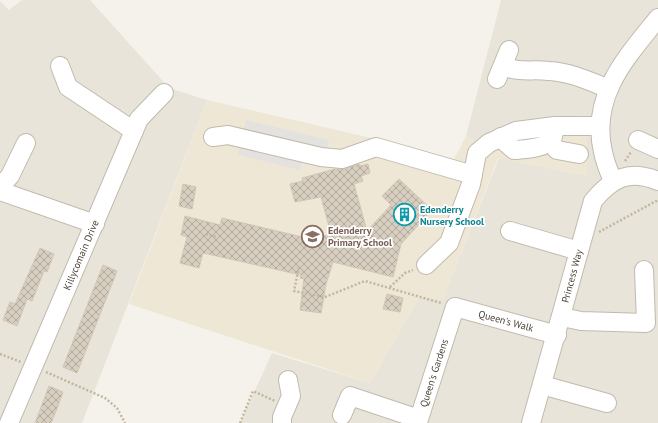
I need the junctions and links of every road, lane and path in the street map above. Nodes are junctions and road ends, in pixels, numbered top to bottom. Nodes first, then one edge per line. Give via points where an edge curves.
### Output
1 (658, 18) edge
2 (503, 65) dead end
3 (60, 66) dead end
4 (609, 89) junction
5 (164, 93) dead end
6 (600, 126) junction
7 (134, 131) junction
8 (552, 134) junction
9 (213, 137) dead end
10 (638, 140) dead end
11 (26, 142) dead end
12 (658, 149) edge
13 (579, 154) dead end
14 (474, 174) junction
15 (613, 181) junction
16 (658, 181) edge
17 (3, 185) edge
18 (658, 200) edge
19 (95, 224) junction
20 (510, 231) dead end
21 (206, 234) dead end
22 (217, 237) dead end
23 (581, 243) junction
24 (426, 265) joint
25 (299, 267) dead end
26 (644, 270) dead end
27 (390, 287) junction
28 (455, 307) junction
29 (562, 317) junction
30 (557, 335) junction
31 (0, 354) edge
32 (33, 366) junction
33 (288, 380) dead end
34 (542, 385) junction
35 (607, 403) dead end
36 (287, 406) junction
37 (342, 415) dead end
38 (9, 423) edge
39 (126, 423) edge
40 (240, 423) edge
41 (282, 423) edge
42 (531, 423) edge

1 - 4 street via 626,57
2 - 4 street via 515,71 550,71 577,76
3 - 7 street via 68,87
4 - 6 street via 601,107
5 - 7 street, Killycomain Drive via 139,119
6 - 8 street
6 - 15 street via 603,152
7 - 19 street, Killycomain Drive
8 - 13 street via 557,150
8 - 14 street via 516,131 489,143 478,153
9 - 14 street via 228,135 342,159 376,147
10 - 12 street
11 - 17 street
14 - 24 street via 449,243
15 - 16 street, Princess Way via 635,175
15 - 23 street, Princess Way via 605,186 593,201
17 - 19 street
18 - 23 path
19 - 32 street, Killycomain Drive
20 - 23 street
21 - 22 path
23 - 29 street, Princess Way
24 - 27 path via 405,273
25 - 27 path via 294,291 325,297 365,281
26 - 29 street via 646,323 581,321
27 - 28 path
28 - 30 street, Queen's Walk
28 - 37 street, Queen's Gardens via 419,419 350,396
29 - 30 street, Princess Way
30 - 34 street, Princess Way
31 - 32 path
32 - 38 street, Killycomain Drive
32 - 39 path via 105,398 117,408
33 - 36 street via 291,396
34 - 35 street
34 - 42 street, Princess Way
36 - 40 path via 254,392
36 - 41 street

